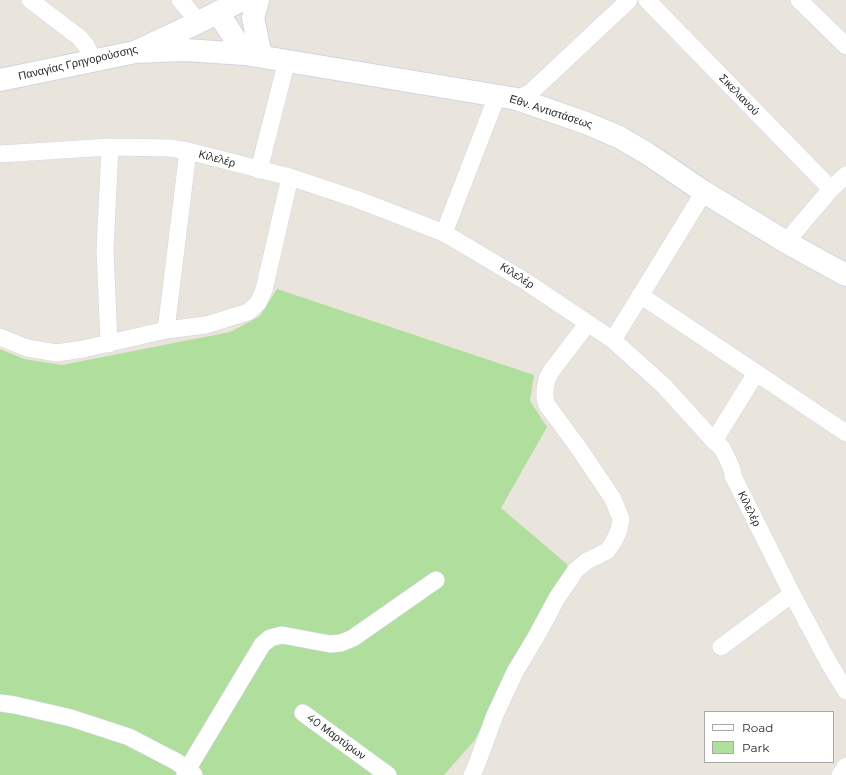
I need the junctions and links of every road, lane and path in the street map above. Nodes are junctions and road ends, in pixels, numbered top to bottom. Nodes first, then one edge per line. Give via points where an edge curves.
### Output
1 (30, 0) edge
2 (180, 0) edge
3 (242, 0) edge
4 (258, 0) edge
5 (629, 0) edge
6 (647, 0) edge
7 (800, 0) edge
8 (208, 18) junction
9 (846, 46) edge
10 (135, 52) junction
11 (253, 55) junction
12 (286, 60) junction
13 (89, 61) junction
14 (0, 80) edge
15 (507, 98) junction
16 (110, 147) junction
17 (188, 151) junction
18 (0, 154) edge
19 (259, 170) junction
20 (846, 175) edge
21 (290, 177) junction
22 (831, 189) junction
23 (704, 192) junction
24 (444, 233) junction
25 (786, 242) junction
26 (846, 275) edge
27 (640, 296) junction
28 (588, 323) junction
29 (166, 330) junction
30 (0, 337) edge
31 (613, 340) junction
32 (109, 344) junction
33 (756, 373) junction
34 (846, 433) edge
35 (714, 441) junction
36 (436, 580) dead end
37 (792, 594) junction
38 (721, 647) dead end
39 (846, 691) edge
40 (0, 703) edge
41 (303, 713) dead end
42 (846, 766) edge
43 (189, 773) edge
44 (388, 775) edge
45 (472, 775) edge
46 (840, 775) edge

1 - 13 street via 80,38 87,46
2 - 8 street
3 - 8 street, Παναγίας Γρηγορούσσης
4 - 11 street via 253,18
5 - 15 street via 531,92
6 - 22 street, Σικελιανού
7 - 9 street
8 - 10 street, Παναγίας Γρηγορούσσης
8 - 11 street
10 - 11 street, Εθν. Αντιστάσεως via 185,50
10 - 13 street, Παναγίας Γρηγορούσσης
11 - 12 street, Εθν. Αντιστάσεως
12 - 15 street, Εθν. Αντιστάσεως
12 - 19 street
13 - 14 street, Παναγίας Γρηγορούσσης
15 - 23 street, Εθν. Αντιστάσεως via 586,123 619,137
15 - 24 street
16 - 17 street, Κιλελέρ via 170,148
16 - 18 street, Κιλελέρ
16 - 32 street via 105,250
17 - 19 street, Κιλελέρ
17 - 29 street
19 - 21 street, Κιλελέρ
20 - 22 street
21 - 24 street, Κιλελέρ
21 - 29 street via 264,290 258,303 248,312 206,325
22 - 25 street
23 - 25 street, Εθν. Αντιστάσεως
23 - 27 street
24 - 28 street, Κιλελέρ via 525,281
25 - 26 street, Εθν. Αντιστάσεως
27 - 31 street
27 - 33 street
28 - 31 street, Κιλελέρ
28 - 45 street via 552,370 547,379 545,398 547,405 613,499 621,519 619,530 608,551 587,561 576,570 556,598 515,672
29 - 32 street
30 - 32 street via 27,348 57,353
31 - 35 street, Κιλελέρ via 664,386
33 - 34 street
33 - 35 street
35 - 37 street, Κιλελέρ via 722,448 733,476
36 - 43 street via 353,638 340,643 330,644 282,635 270,638 262,645
37 - 38 street
37 - 39 street, Κιλελέρ
40 - 43 street via 71,718 129,737 176,762
41 - 44 street, 40 Μαρτύρων
42 - 46 street

